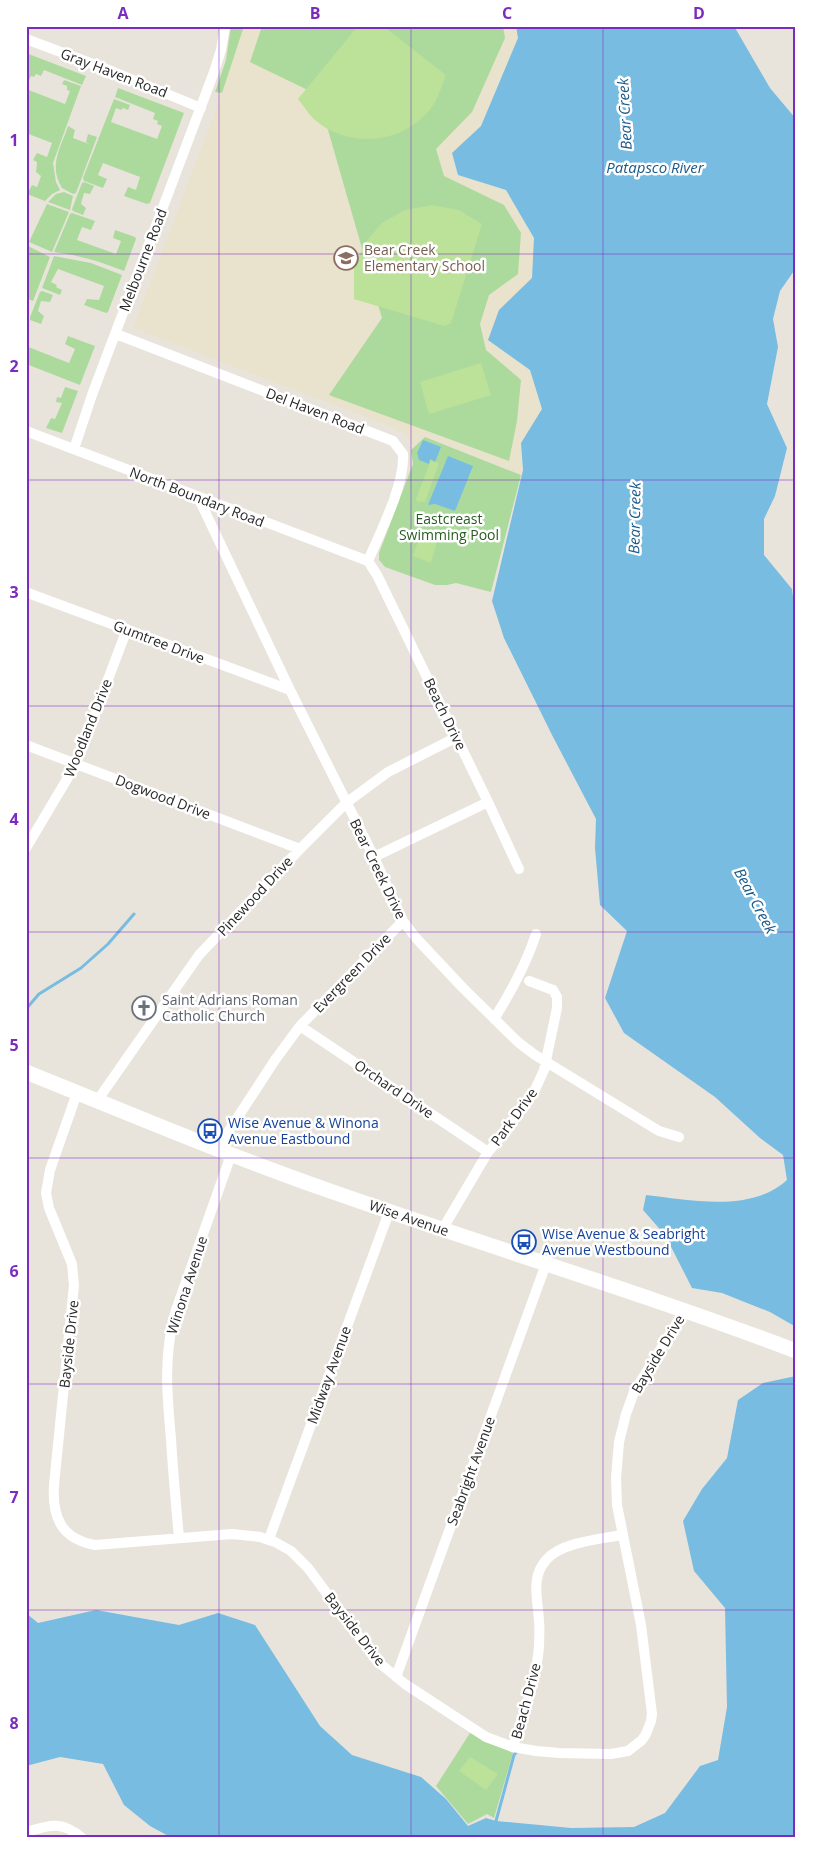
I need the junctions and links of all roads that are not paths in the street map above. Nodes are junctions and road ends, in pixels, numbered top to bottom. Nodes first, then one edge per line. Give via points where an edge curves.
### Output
1 (225, 26) edge
2 (26, 39) edge
3 (201, 108) junction
4 (116, 334) junction
5 (26, 431) edge
6 (74, 449) junction
7 (198, 497) junction
8 (368, 562) junction
9 (28, 593) dead end
10 (127, 629) junction
11 (290, 690) junction
12 (456, 737) junction
13 (26, 744) edge
14 (76, 764) junction
15 (488, 802) junction
16 (346, 803) junction
17 (26, 848) edge
18 (300, 849) junction
19 (374, 857) junction
20 (519, 869) dead end
21 (403, 921) junction
22 (536, 934) dead end
23 (529, 981) dead end
24 (494, 1019) junction
25 (300, 1026) junction
26 (547, 1062) junction
27 (26, 1072) edge
28 (77, 1093) junction
29 (97, 1101) junction
30 (679, 1137) dead end
31 (224, 1152) junction
32 (488, 1152) junction
33 (389, 1212) junction
34 (442, 1230) junction
35 (546, 1264) junction
36 (685, 1310) junction
37 (795, 1350) edge
38 (622, 1535) junction
39 (179, 1538) junction
40 (269, 1539) junction
41 (396, 1677) junction
42 (513, 1747) junction
43 (26, 1832) edge
44 (82, 1838) edge

1 - 3 street, Melbourne Road via 223,42
2 - 3 street, Gray Haven Road
3 - 4 street, Melbourne Road
4 - 6 street, Melbourne Road
4 - 8 street, Del Haven Road via 394,442 403,454 401,474
5 - 6 street, North Boundary Road
6 - 7 street, North Boundary Road
7 - 8 street, North Boundary Road
7 - 11 street, Bear Creek Drive
8 - 12 street, Beach Drive
9 - 10 street, Gumtree Drive
10 - 11 street, Gumtree Drive
10 - 14 street, Woodland Drive
11 - 16 street, Bear Creek Drive
12 - 15 street, Beach Drive
12 - 16 street, Pinewood Drive via 388,772
13 - 14 street, Dogwood Drive
14 - 17 street, Woodland Drive
14 - 18 street, Dogwood Drive
15 - 19 street
15 - 20 street, Beach Drive
16 - 18 street, Pinewood Drive
16 - 19 street, Bear Creek Drive
18 - 29 street, Pinewood Drive via 199,955
19 - 21 street, Bear Creek Drive
21 - 24 street, Bear Creek Drive
21 - 25 street, Evergreen Drive
22 - 24 street via 528,959
23 - 26 street, Park Drive via 553,990 557,997
24 - 26 street, Bear Creek Drive via 518,1042
25 - 31 street, Evergreen Drive via 265,1074
25 - 32 street, Orchard Drive
26 - 30 street, Bear Creek Drive via 659,1131
26 - 32 street, Park Drive via 531,1097
27 - 28 main road, Wise Avenue
28 - 29 main road, Wise Avenue
28 - 39 street, Bayside Drive via 46,1186 49,1208 72,1264 74,1285 54,1509 67,1532 87,1544
29 - 31 main road, Wise Avenue
31 - 33 main road, Wise Avenue
31 - 39 street, Winona Avenue via 176,1310 167,1352
32 - 34 street, Park Drive
33 - 34 main road, Wise Avenue
33 - 40 street, Midway Avenue
34 - 35 main road, Wise Avenue
35 - 36 main road, Wise Avenue
35 - 41 street, Seabright Avenue
36 - 37 main road, Wise Avenue
36 - 38 street, Bayside Drive via 634,1392 623,1424 616,1478
38 - 42 street, Beach Drive via 559,1550 540,1568 536,1588 538,1659
38 - 42 street, Bayside Drive via 645,1648 652,1714 649,1729 642,1740 621,1753 559,1754
39 - 40 street, Bayside Drive via 244,1534
40 - 41 street, Bayside Drive via 301,1559 377,1661
41 - 42 street, Bayside Drive via 486,1736
43 - 44 street via 56,1825 76,1832

